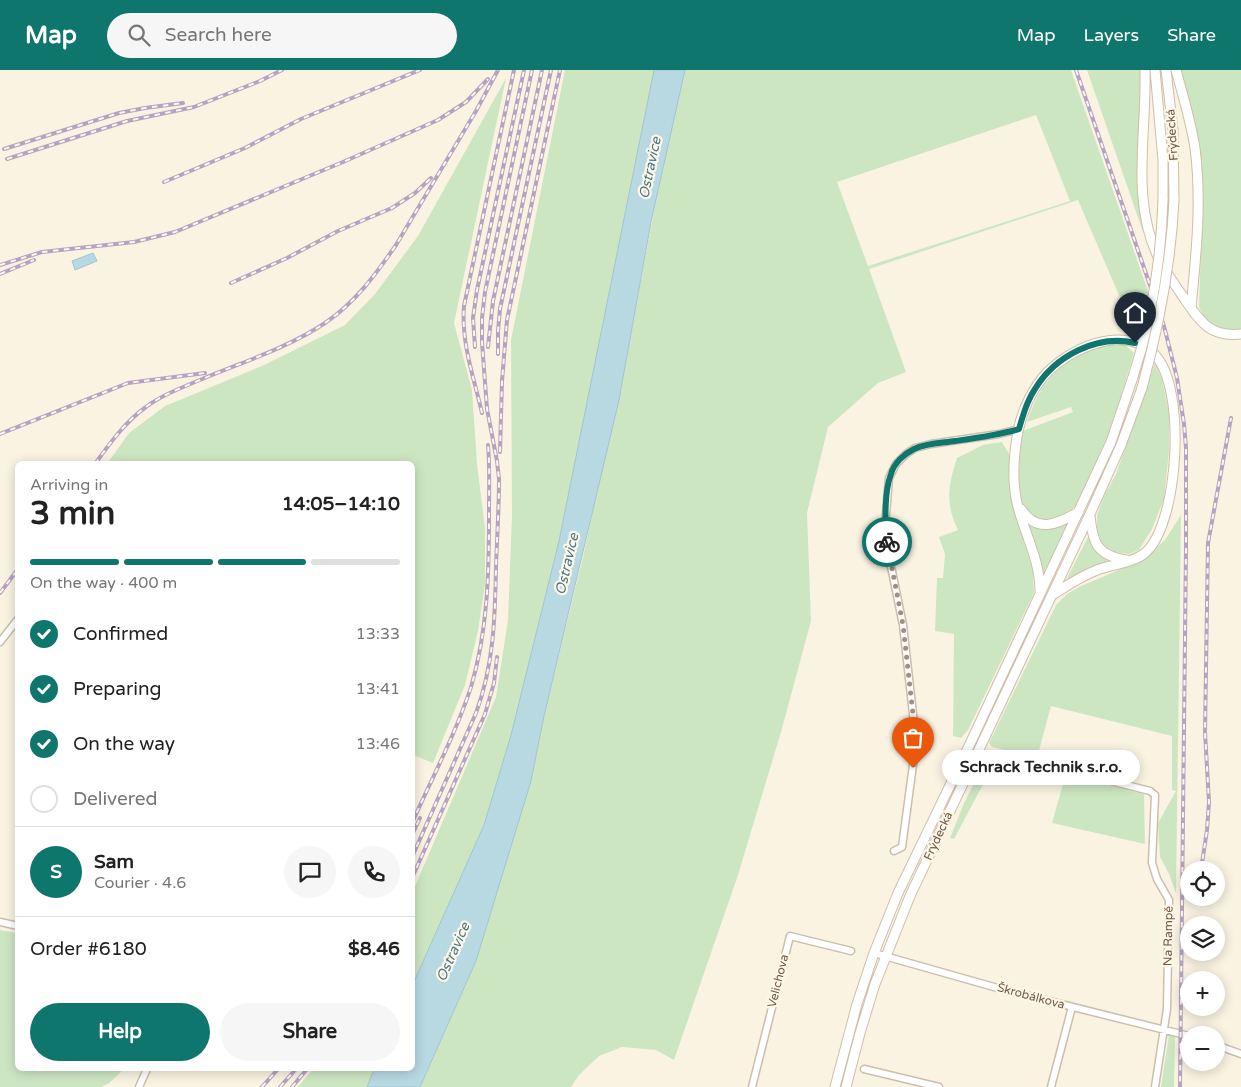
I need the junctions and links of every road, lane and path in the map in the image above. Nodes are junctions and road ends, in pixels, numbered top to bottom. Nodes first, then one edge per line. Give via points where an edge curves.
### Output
1 (1145, 70) edge
2 (1155, 70) edge
3 (1166, 70) edge
4 (1176, 70) edge
5 (1191, 308) junction
6 (1241, 334) edge
7 (1019, 429) junction
8 (1017, 503) junction
9 (1079, 512) junction
10 (1090, 514) junction
11 (1129, 560) junction
12 (1040, 594) junction
13 (1054, 594) junction
14 (15, 622) edge
15 (0, 642) edge
16 (1012, 756) dead end
17 (894, 851) dead end
18 (0, 922) edge
19 (15, 925) edge
20 (850, 951) dead end
21 (874, 953) junction
22 (885, 957) junction
23 (1072, 1007) junction
24 (1164, 1031) junction
25 (1180, 1034) edge
26 (1225, 1048) edge
27 (1241, 1054) edge
28 (864, 1069) dead end
29 (146, 1071) edge
30 (139, 1087) edge
31 (752, 1087) edge
32 (835, 1087) edge
33 (846, 1087) edge
34 (938, 1087) edge
35 (1051, 1087) edge
36 (1155, 1087) edge

1 - 5 main road via 1142,195 1150,236 1160,260
2 - 9 main road, Frýdecká, bridge via 1163,160 1157,280 1133,377 1111,442
3 - 10 main road, Frýdecká, bridge via 1173,130 1174,200 1167,280 1142,388 1121,446
4 - 5 main road via 1192,134 1197,171 1198,234
5 - 6 main road via 1212,331
7 - 8 main road via 1015,470
7 - 11 main road via 1039,382 1076,351 1098,343 1118,341 1140,345 1155,355 1165,371 1174,410 1173,475 1165,516 1156,539 1144,554
7 - 17 street via 915,448 890,474 885,526 903,625 915,750 902,847
8 - 9 main road via 1029,519 1043,525 1059,522
8 - 12 main road via 1037,561
9 - 12 main road, Frýdecká
10 - 11 main road via 1092,534 1098,548 1108,555
10 - 13 main road, Frýdecká
11 - 13 main road via 1091,573
12 - 21 main road, Frýdecká via 901,886
13 - 22 main road, Frýdecká via 910,896
14 - 15 street
16 - 24 street, Na Rampě via 1150,791 1155,795 1152,864 1169,900
18 - 19 street
20 - 31 street, Velichova via 790,936
21 - 22 street, Škrobálkova
21 - 32 main road, Frýdecká
22 - 23 street, Škrobálkova
22 - 33 main road, Frýdecká
23 - 24 street, Škrobálkova
23 - 35 street
24 - 25 street, Škrobálkova
24 - 36 street, Na Rampě
26 - 27 street
28 - 34 street
29 - 30 street

